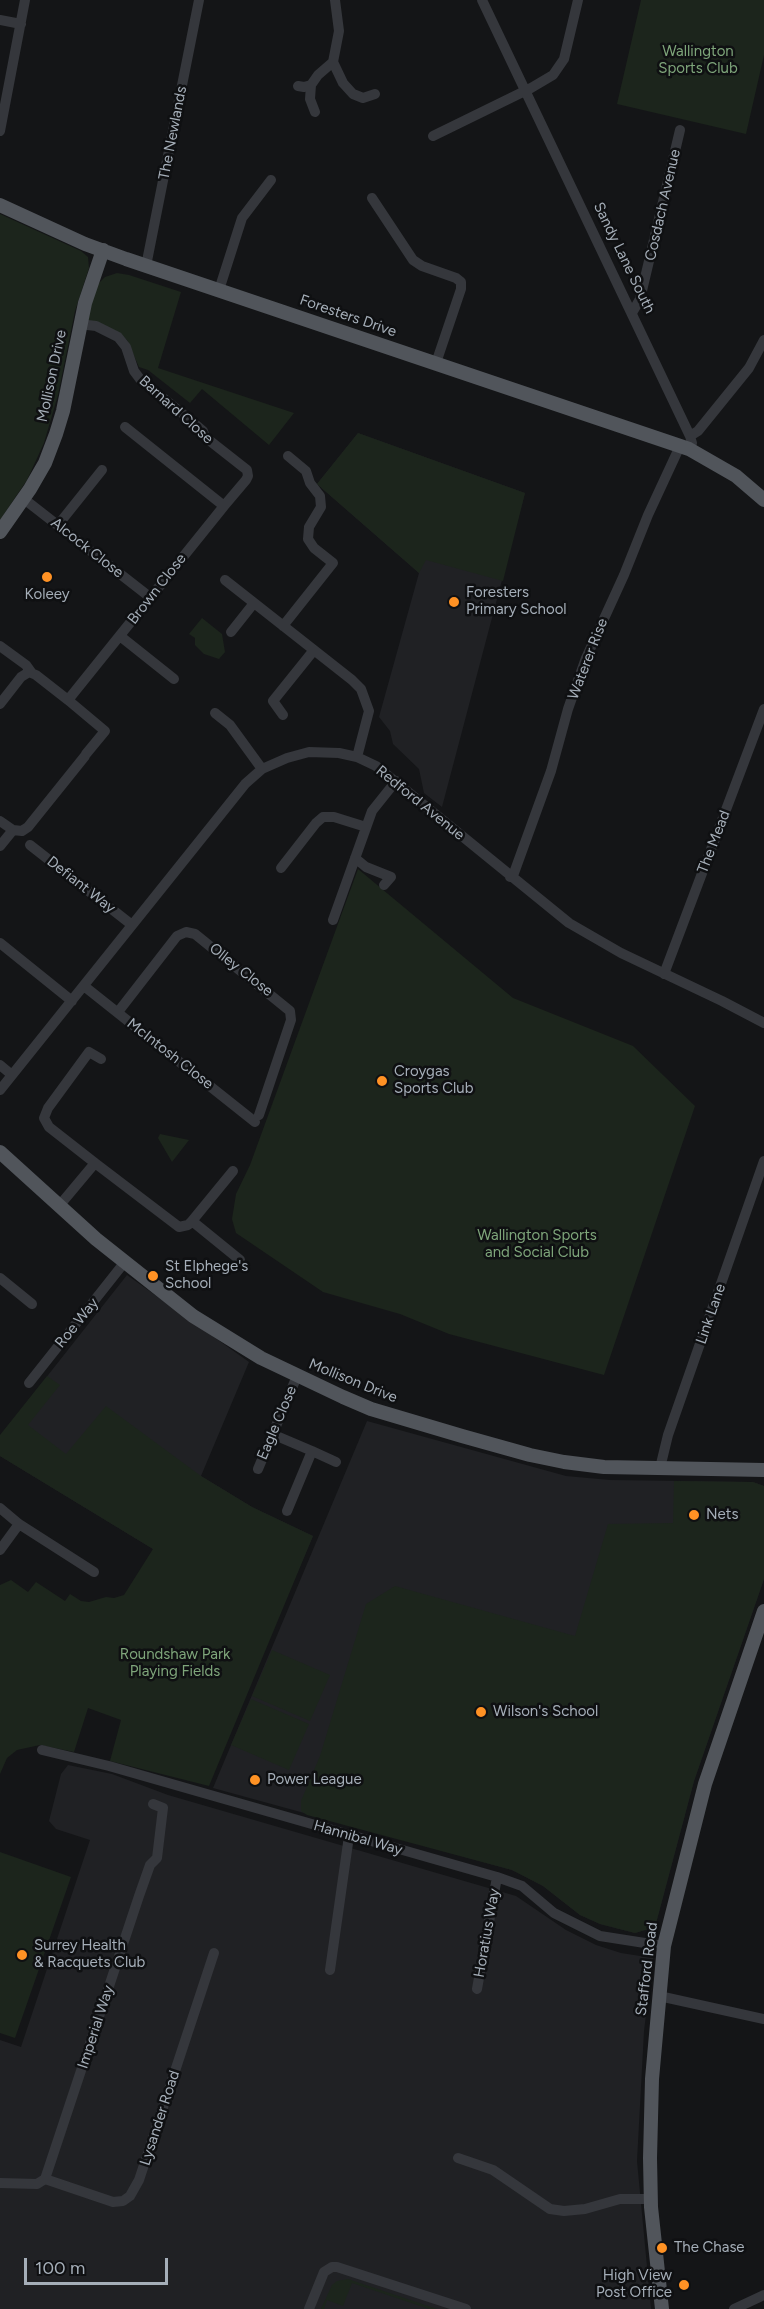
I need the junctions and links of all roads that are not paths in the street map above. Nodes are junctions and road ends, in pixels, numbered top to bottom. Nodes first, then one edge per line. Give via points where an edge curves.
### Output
1 (25, 0) edge
2 (200, 0) edge
3 (335, 0) edge
4 (482, 0) edge
5 (578, 0) edge
6 (0, 20) edge
7 (21, 24) junction
8 (333, 62) junction
9 (311, 85) junction
10 (298, 86) dead end
11 (526, 91) junction
12 (375, 94) dead end
13 (315, 112) dead end
14 (680, 130) dead end
15 (0, 131) edge
16 (433, 136) dead end
17 (271, 180) dead end
18 (372, 198) dead end
19 (0, 205) edge
20 (103, 250) junction
21 (146, 266) junction
22 (219, 290) junction
23 (632, 313) junction
24 (79, 324) junction
25 (764, 340) edge
26 (436, 363) junction
27 (125, 427) dead end
28 (686, 444) junction
29 (288, 456) dead end
30 (102, 470) dead end
31 (24, 499) junction
32 (764, 500) edge
33 (224, 506) junction
34 (58, 525) junction
35 (0, 532) edge
36 (225, 579) dead end
37 (151, 598) junction
38 (254, 603) junction
39 (283, 626) junction
40 (231, 632) dead end
41 (120, 636) junction
42 (0, 646) edge
43 (314, 650) junction
44 (31, 672) junction
45 (174, 679) dead end
46 (68, 700) junction
47 (0, 704) edge
48 (764, 709) edge
49 (215, 713) dead end
50 (283, 715) dead end
51 (357, 757) junction
52 (262, 769) junction
53 (396, 781) junction
54 (0, 821) edge
55 (366, 827) junction
56 (13, 830) junction
57 (30, 845) dead end
58 (0, 846) edge
59 (355, 858) junction
60 (281, 868) dead end
61 (510, 877) junction
62 (384, 885) dead end
63 (333, 920) dead end
64 (132, 925) junction
65 (0, 943) edge
66 (664, 974) junction
67 (84, 986) junction
68 (72, 1001) junction
69 (118, 1012) junction
70 (764, 1023) edge
71 (101, 1059) dead end
72 (0, 1065) edge
73 (12, 1075) junction
74 (0, 1090) edge
75 (257, 1118) joint
76 (0, 1152) edge
77 (764, 1161) edge
78 (95, 1163) junction
79 (232, 1171) dead end
80 (59, 1206) junction
81 (192, 1221) junction
82 (240, 1260) dead end
83 (124, 1263) junction
84 (0, 1278) edge
85 (32, 1304) dead end
86 (297, 1376) junction
87 (29, 1383) dead end
88 (272, 1434) junction
89 (312, 1451) junction
90 (336, 1461) dead end
91 (660, 1468) junction
92 (258, 1469) dead end
93 (762, 1471) edge
94 (0, 1508) edge
95 (287, 1512) dead end
96 (19, 1524) junction
97 (0, 1550) edge
98 (94, 1572) dead end
99 (764, 1611) edge
100 (42, 1750) dead end
101 (153, 1804) dead end
102 (349, 1836) junction
103 (497, 1877) junction
104 (664, 1946) junction
105 (214, 1953) dead end
106 (330, 1970) dead end
107 (477, 1989) dead end
108 (660, 1996) junction
109 (764, 2019) edge
110 (458, 2158) dead end
111 (45, 2179) junction
112 (0, 2183) edge
113 (650, 2199) junction
114 (764, 2295) edge
115 (309, 2309) edge
116 (466, 2309) edge
117 (662, 2309) edge
118 (734, 2309) edge

1 - 7 street
2 - 21 street, The Newlands
3 - 8 street via 339,31
4 - 11 street, Sandy Lane South
5 - 11 street via 559,69
6 - 7 street
7 - 15 street
8 - 9 street
8 - 12 street via 353,94 363,98
9 - 10 street
9 - 13 street via 310,99
11 - 16 street
11 - 23 street, Sandy Lane South
14 - 23 street, Cosdach Avenue via 640,299
17 - 22 street via 242,218
18 - 26 street via 413,260 461,282
19 - 20 main road, Foresters Drive
20 - 21 main road, Foresters Drive
20 - 24 main road, Mollison Drive
21 - 22 main road, Foresters Drive
22 - 26 main road, Foresters Drive
23 - 28 street, Sandy Lane South
24 - 31 main road, Mollison Drive via 62,417 45,463
24 - 33 street, Barnard Close via 96,326 118,337 140,379 247,471 246,480
25 - 28 street via 749,369
26 - 28 main road, Foresters Drive
27 - 33 street
28 - 32 main road via 736,476
28 - 61 street, Waterer Rise via 586,658 551,771
29 - 39 street via 306,471 309,483 320,496 321,507 309,527 308,539 333,563
30 - 34 street
31 - 34 street, Alcock Close
31 - 35 main road, Mollison Drive
33 - 37 street, Brown Close
34 - 37 street, Alcock Close
36 - 38 street
37 - 41 street, Brown Close
38 - 39 street
38 - 40 street
39 - 43 street
41 - 45 street
41 - 46 street, Brown Close
42 - 44 street
43 - 50 street via 273,701
43 - 51 street via 361,689 369,711
44 - 46 street
44 - 47 street via 21,677
46 - 56 street via 105,731 27,827
48 - 66 street, The Mead
49 - 52 street via 230,725
51 - 52 street, Redford Avenue via 309,752
51 - 53 street, Redford Avenue
52 - 64 street, Redford Avenue via 244,784
53 - 55 street via 374,806
53 - 61 street, Redford Avenue
54 - 56 street
55 - 59 street
55 - 60 street via 323,817
56 - 58 street
57 - 64 street, Defiant Way
59 - 62 street via 391,877
59 - 63 street
61 - 66 street, Redford Avenue via 569,923
64 - 67 street, Redford Avenue
65 - 68 street
66 - 70 street, Redford Avenue
67 - 68 street, Redford Avenue
67 - 69 street, McIntosh Close
68 - 73 street, Redford Avenue
69 - 75 street, McIntosh Close
69 - 75 street, Olley Close via 177,936 195,934 290,1011 291,1020
71 - 78 street via 89,1052 44,1118 49,1127
72 - 73 street
73 - 74 street, Redford Avenue
76 - 80 main road, Mollison Drive
77 - 91 street, Link Lane via 668,1435
78 - 80 street
78 - 81 street via 175,1226 184,1227
79 - 81 street
80 - 83 main road, Mollison Drive
81 - 82 street
83 - 86 main road, Mollison Drive via 207,1325
83 - 87 street, Roe Way
84 - 85 street
86 - 88 street, Eagle Close
86 - 91 main road, Mollison Drive via 371,1409 530,1455 604,1467
88 - 89 street
88 - 92 street, Eagle Close
89 - 90 street
89 - 95 street
91 - 93 main road, Mollison Drive
94 - 96 street
96 - 97 street
96 - 98 street
99 - 104 main road, Stafford Road via 705,1784
100 - 102 street, Hannibal Way
101 - 111 street, Imperial Way via 164,1808 157,1858 150,1865 139,1896
102 - 103 street, Hannibal Way
102 - 106 street
103 - 104 street, Hannibal Way via 522,1886 554,1913 600,1936
103 - 107 street, Horatius Way
104 - 108 main road, Stafford Road
105 - 111 street, Lysander Road via 139,2180 130,2196 113,2202
108 - 109 street
108 - 113 main road, Stafford Road via 652,2079
110 - 113 street via 493,2170 550,2209 585,2209 620,2199
111 - 112 street via 37,2184
113 - 117 main road, Stafford Road
114 - 118 street
115 - 116 street via 320,2278 332,2267

